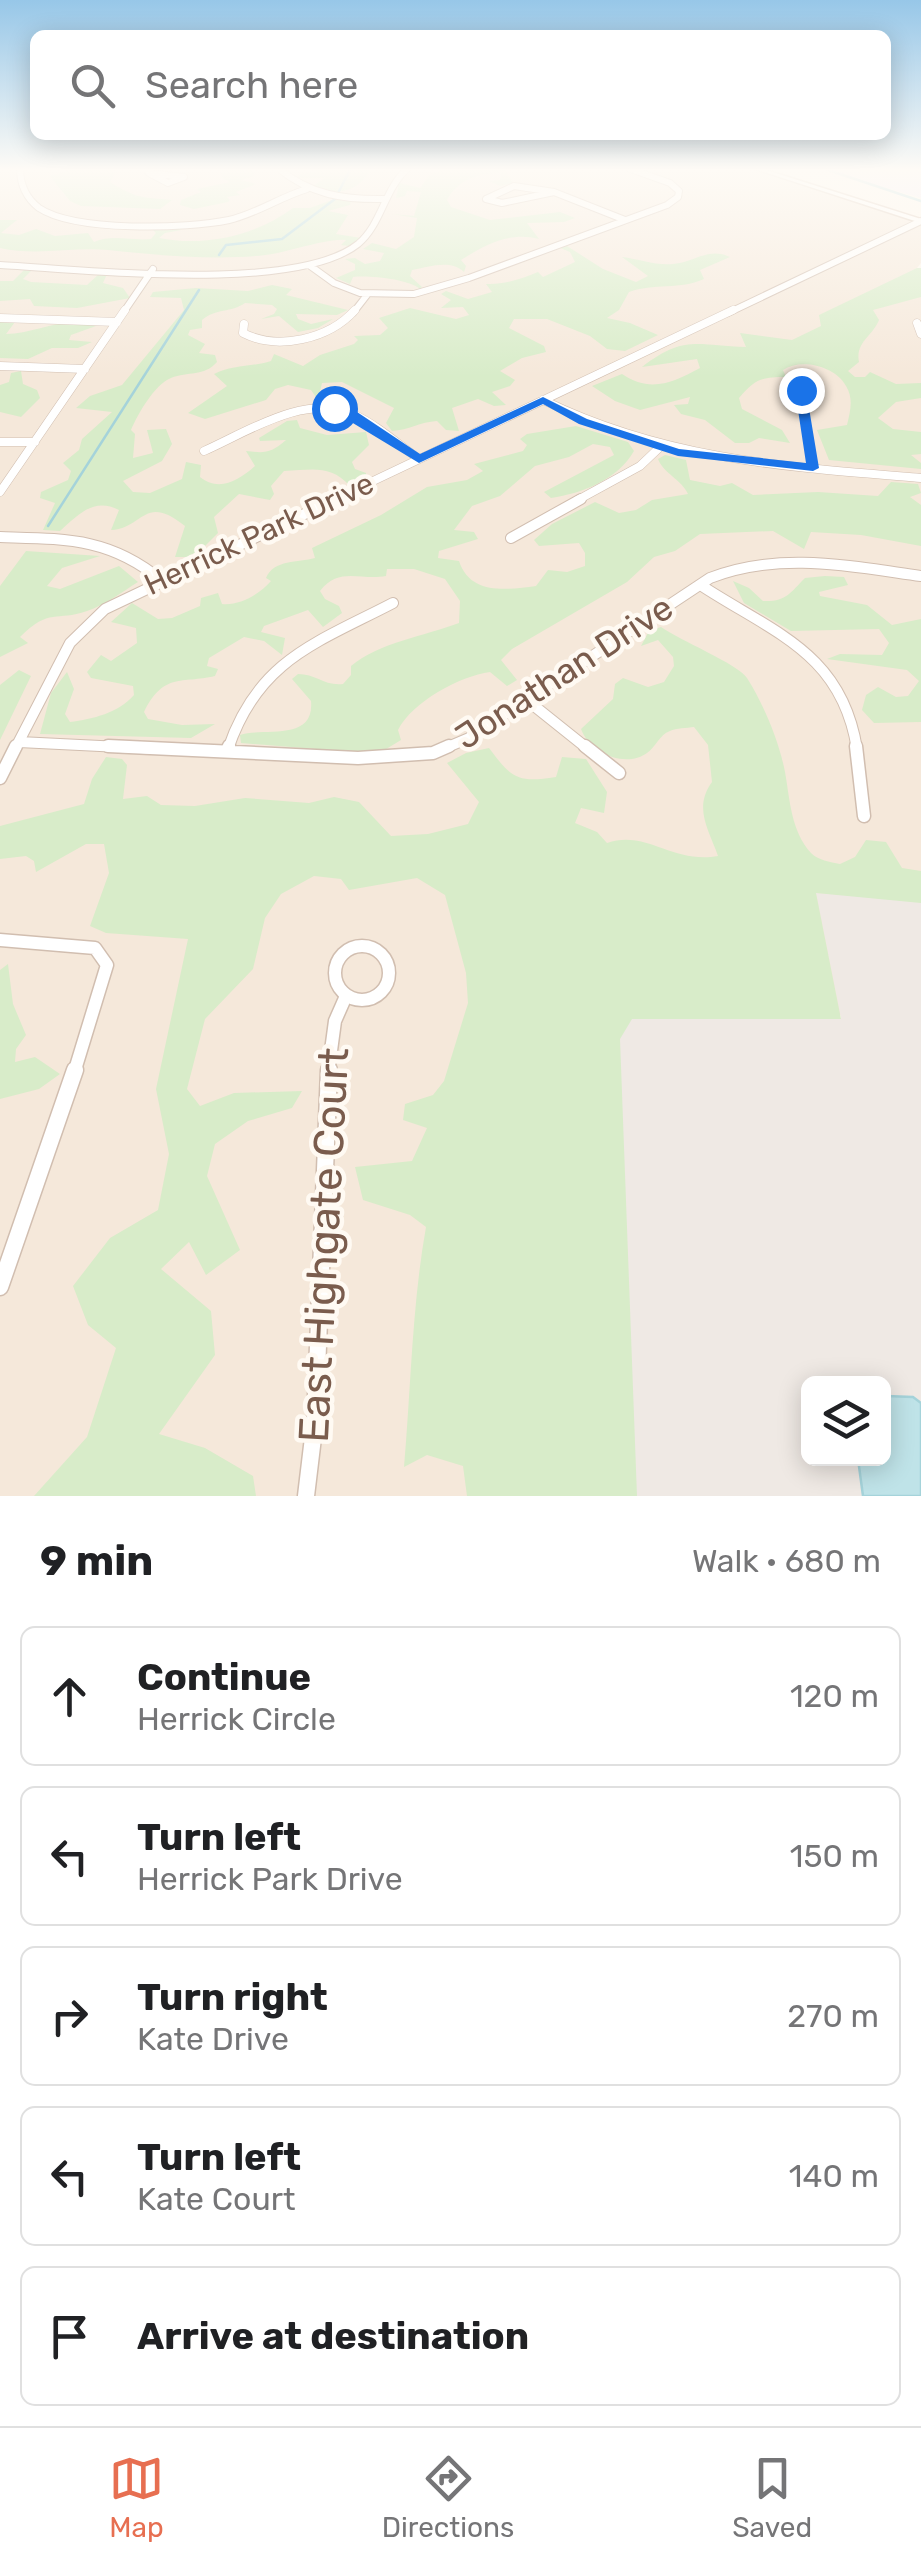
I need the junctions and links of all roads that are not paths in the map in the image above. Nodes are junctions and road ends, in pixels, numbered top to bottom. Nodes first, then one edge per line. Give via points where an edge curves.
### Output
1 (364, 238) edge
2 (578, 238) edge
3 (885, 238) edge
4 (0, 264) edge
5 (308, 266) junction
6 (153, 269) junction
7 (368, 295) junction
8 (0, 318) edge
9 (117, 322) junction
10 (917, 323) dead end
11 (244, 324) dead end
12 (921, 334) edge
13 (0, 366) edge
14 (84, 369) junction
15 (801, 390) dead end
16 (543, 400) junction
17 (0, 442) edge
18 (35, 442) junction
19 (660, 447) junction
20 (204, 450) dead end
21 (419, 459) junction
22 (813, 468) junction
23 (921, 478) edge
24 (0, 492) edge
25 (0, 537) edge
26 (511, 538) dead end
27 (921, 576) edge
28 (161, 580) junction
29 (702, 586) junction
30 (393, 603) dead end
31 (528, 701) junction
32 (19, 742) junction
33 (228, 751) junction
34 (619, 773) dead end
35 (0, 778) edge
36 (864, 816) dead end
37 (0, 940) edge
38 (346, 996) dead end
39 (0, 1286) edge
40 (306, 1496) edge

1 - 5 street
2 - 7 street via 437,290
3 - 16 street, Herrick Park Drive
4 - 6 street
5 - 6 street
5 - 7 street via 332,284
6 - 9 street
7 - 11 street via 346,319 313,334 256,340 243,334
8 - 9 street
9 - 14 street
10 - 12 street
13 - 14 street
14 - 18 street
15 - 22 street
16 - 19 street via 583,422
16 - 21 street, Herrick Park Drive
17 - 18 street
18 - 24 street
19 - 22 street
19 - 26 street via 640,466
20 - 21 street via 322,407 353,415
21 - 28 street, Herrick Park Drive
22 - 23 street
25 - 28 street via 106,544
27 - 29 street, Jonathan Drive via 772,562 731,568
28 - 32 street, Herrick Park Drive via 105,609 78,632
29 - 31 street, Jonathan Drive
29 - 36 street via 796,646 836,684 851,719
30 - 33 street via 269,676 246,703
31 - 33 street, Jonathan Drive via 470,738 416,756
31 - 34 street
32 - 33 street, Jonathan Drive
32 - 35 street, Herrick Park Drive
37 - 39 street via 88,946 102,952 107,965
38 - 40 street, East Highgate Court via 329,1058 316,1421

